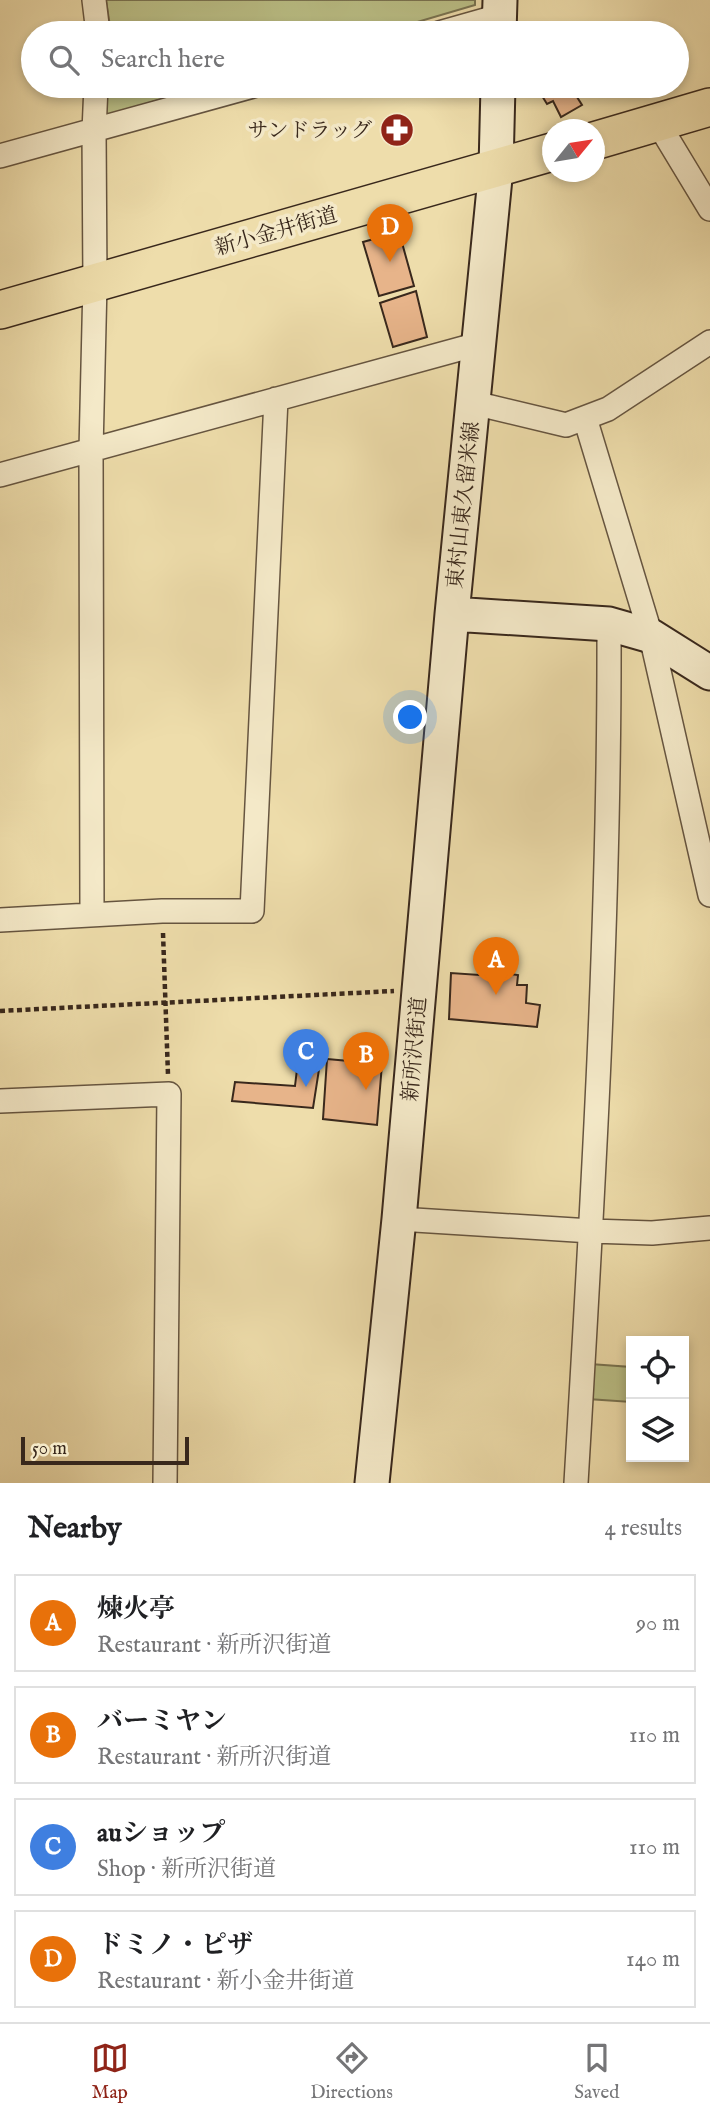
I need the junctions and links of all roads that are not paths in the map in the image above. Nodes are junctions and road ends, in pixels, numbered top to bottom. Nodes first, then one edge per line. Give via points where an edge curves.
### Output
1 (94, 0) edge
2 (97, 21) edge
3 (95, 98) edge
4 (211, 98) edge
5 (498, 98) edge
6 (710, 107) edge
7 (658, 123) junction
8 (94, 131) junction
9 (605, 138) edge
10 (542, 155) edge
11 (0, 156) edge
12 (496, 168) junction
13 (710, 209) edge
14 (95, 283) junction
15 (0, 310) edge
16 (710, 342) edge
17 (478, 344) junction
18 (276, 399) junction
19 (474, 403) junction
20 (585, 418) junction
21 (91, 450) junction
22 (0, 475) edge
23 (452, 614) junction
24 (609, 624) junction
25 (651, 636) junction
26 (710, 673) edge
27 (710, 895) edge
28 (92, 914) junction
29 (0, 920) edge
30 (0, 1101) edge
31 (399, 1219) junction
32 (710, 1228) edge
33 (591, 1231) junction
34 (165, 1483) edge
35 (372, 1483) edge
36 (576, 1483) edge

1 - 2 street
3 - 8 street
4 - 8 street
5 - 12 street
6 - 7 main road
7 - 9 main road
7 - 13 street
8 - 11 street
8 - 14 street
10 - 12 main road, 新小金井街道
12 - 14 main road, 新小金井街道
12 - 17 street, 東村山東久留米線
14 - 15 main road, 新小金井街道
14 - 21 street
16 - 20 street via 608,409
17 - 18 street
17 - 19 street, 東村山東久留米線
18 - 21 street
18 - 28 street via 252,911
19 - 20 street via 566,425
19 - 23 street, 東村山東久留米線
20 - 25 street
21 - 22 street
21 - 28 street
23 - 24 street, 東村山東久留米線
23 - 31 street, 新所沢街道
24 - 25 street, 東村山東久留米線
24 - 33 street via 607,873
25 - 26 street, 東村山東久留米線
25 - 27 street
28 - 29 street
30 - 34 street via 169,1094
31 - 33 street
31 - 35 street, 新所沢街道
32 - 33 street via 652,1233
33 - 36 street

